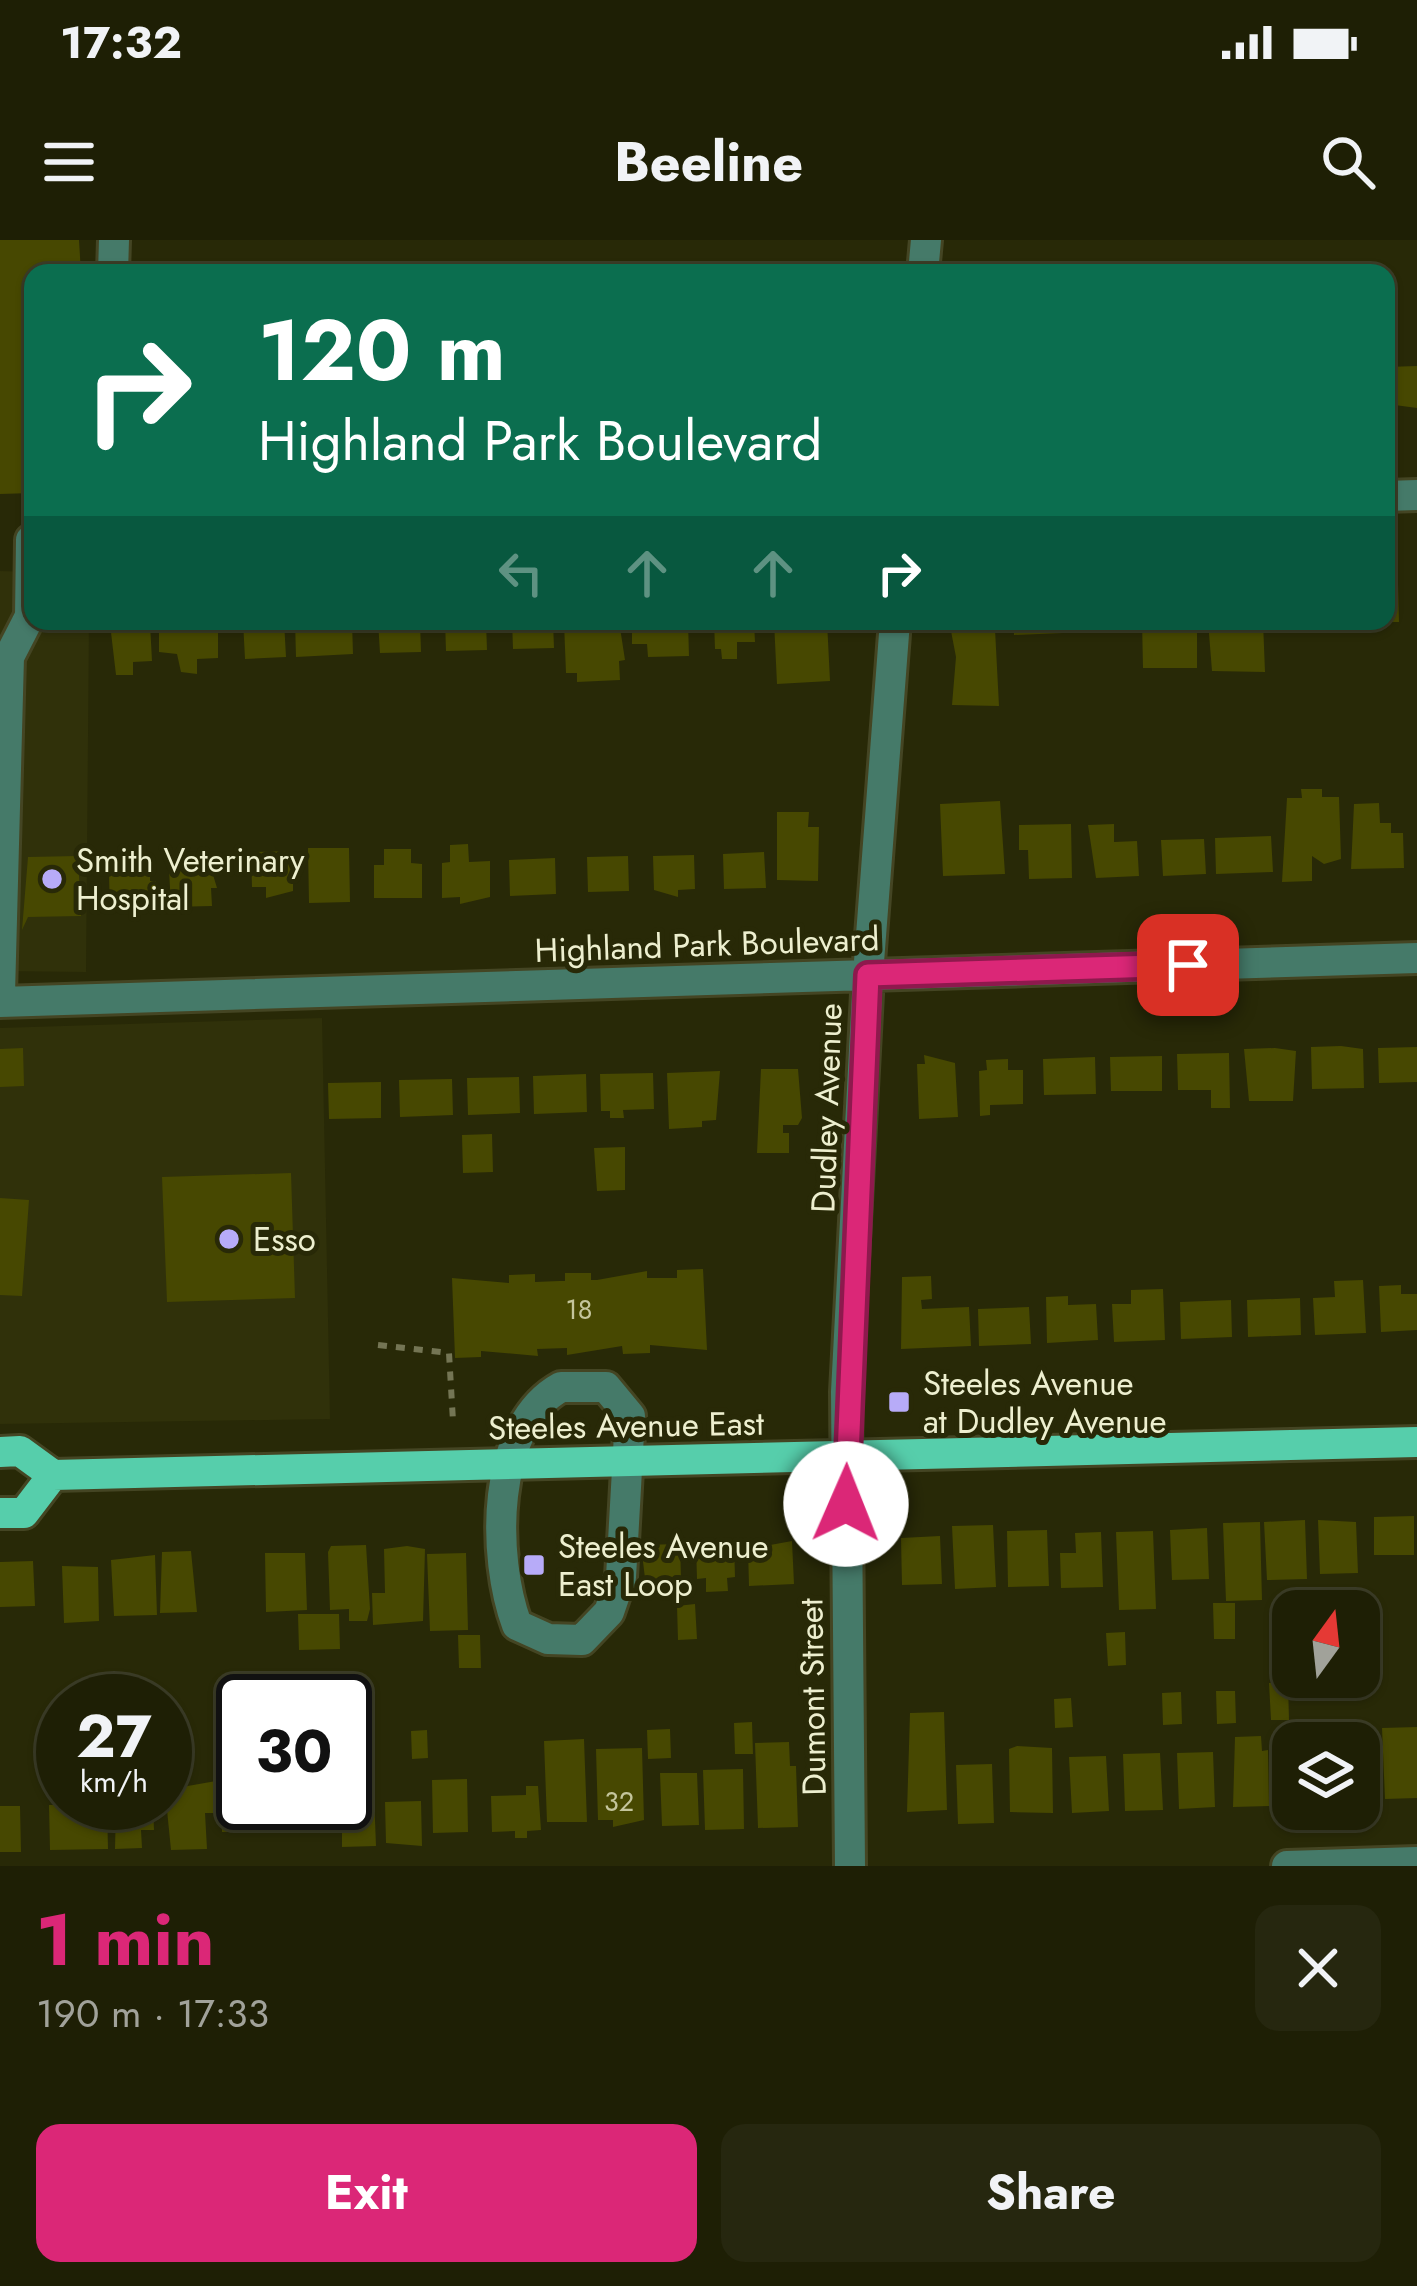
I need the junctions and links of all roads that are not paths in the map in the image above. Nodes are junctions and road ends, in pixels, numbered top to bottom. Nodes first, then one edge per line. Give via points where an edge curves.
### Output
1 (24, 628) edge
2 (894, 630) edge
3 (1417, 958) edge
4 (868, 975) junction
5 (0, 998) edge
6 (1417, 1442) edge
7 (0, 1452) edge
8 (847, 1455) junction
9 (624, 1461) junction
10 (503, 1464) junction
11 (53, 1475) junction
12 (0, 1513) edge
13 (1417, 1862) edge
14 (850, 1866) edge
15 (1287, 1866) edge

1 - 5 street via 9,657
2 - 4 street, Dudley Avenue
3 - 4 street, Highland Park Boulevard
4 - 5 street, Highland Park Boulevard
4 - 8 street, Dudley Avenue
6 - 8 main road, Steeles Avenue East
7 - 11 main road, Steeles Avenue East via 20,1451
8 - 9 main road, Steeles Avenue East
8 - 14 street, Dumont Street
9 - 10 main road, Steeles Avenue East
9 - 10 street via 630,1416 621,1399 606,1387 561,1387 540,1398
9 - 10 street via 620,1577 609,1612 582,1640 548,1639 517,1625 503,1587
10 - 11 main road, Steeles Avenue East
11 - 12 main road via 24,1513
13 - 15 street

